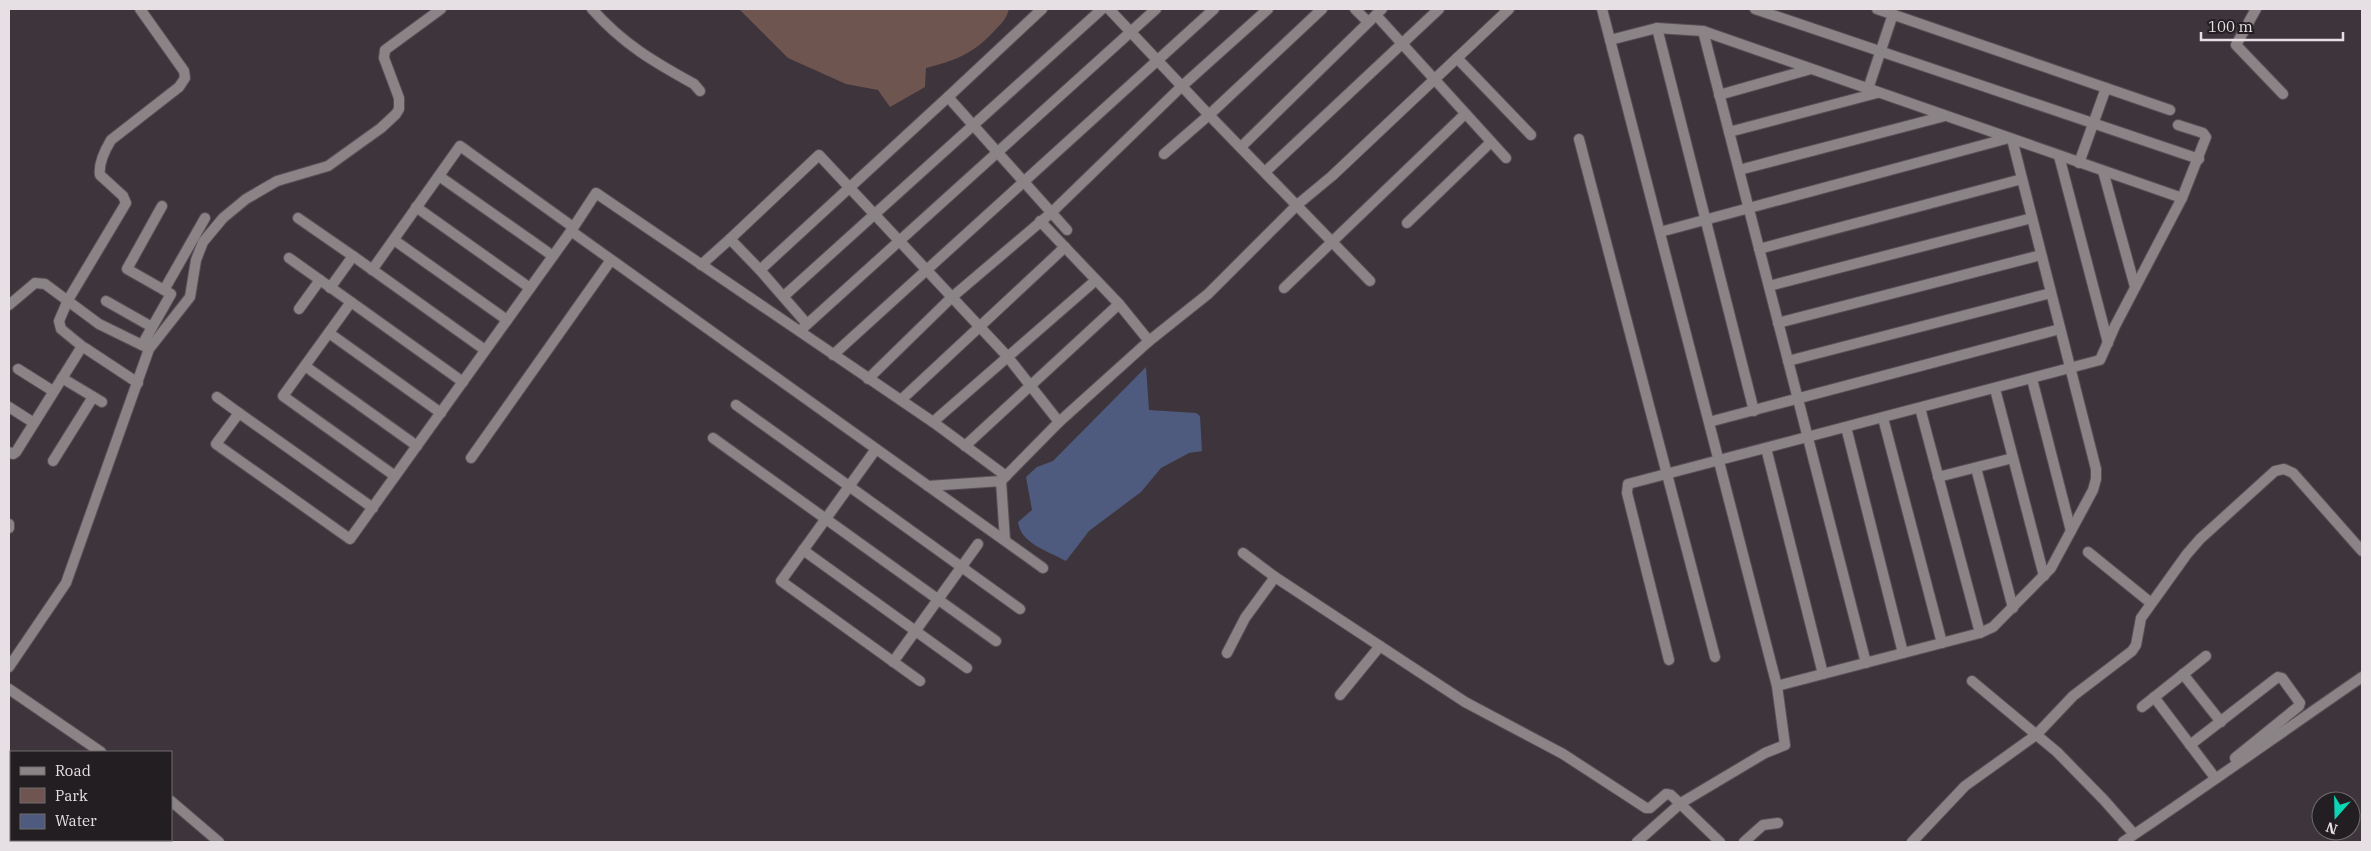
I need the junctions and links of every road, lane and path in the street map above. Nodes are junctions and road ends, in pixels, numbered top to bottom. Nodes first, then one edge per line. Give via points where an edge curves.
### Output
1 (140, 9) edge
2 (441, 9) edge
3 (592, 9) edge
4 (1042, 9) edge
5 (1102, 9) edge
6 (1109, 9) edge
7 (1156, 9) edge
8 (1214, 9) edge
9 (1268, 9) edge
10 (1322, 9) edge
11 (1356, 9) edge
12 (1439, 9) edge
13 (1509, 9) edge
14 (1602, 9) edge
15 (1755, 9) edge
16 (1877, 9) edge
17 (2256, 9) edge
18 (1893, 14) junction
19 (1375, 15) edge
20 (1657, 28) junction
21 (1703, 31) junction
22 (1130, 32) junction
23 (1610, 40) junction
24 (1401, 44) junction
25 (1880, 51) junction
26 (1457, 58) junction
27 (1157, 60) junction
28 (1811, 69) junction
29 (1433, 80) junction
30 (1181, 87) junction
31 (2106, 88) junction
32 (700, 91) dead end
33 (1872, 91) junction
34 (2283, 94) dead end
35 (1720, 95) junction
36 (948, 97) junction
37 (2170, 110) dead end
38 (1465, 114) junction
39 (1209, 115) junction
40 (1945, 116) junction
41 (2093, 123) junction
42 (2178, 125) dead end
43 (972, 126) junction
44 (1729, 132) junction
45 (1531, 135) dead end
46 (1579, 139) dead end
47 (2010, 139) junction
48 (1491, 142) junction
49 (1241, 147) junction
50 (998, 154) junction
51 (1164, 154) dead end
52 (2059, 156) junction
53 (1506, 158) dead end
54 (2199, 159) junction
55 (2080, 163) junction
56 (1739, 170) junction
57 (1265, 172) junction
58 (2103, 172) junction
59 (439, 176) junction
60 (2022, 179) junction
61 (1024, 183) junction
62 (848, 186) junction
63 (2182, 198) junction
64 (162, 206) dead end
65 (1297, 206) junction
66 (416, 208) junction
67 (1749, 208) junction
68 (1051, 213) junction
69 (875, 216) junction
70 (205, 218) dead end
71 (298, 218) dead end
72 (2032, 218) junction
73 (1705, 220) junction
74 (1040, 221) junction
75 (1407, 224) dead end
76 (572, 229) junction
77 (1067, 230) dead end
78 (1660, 232) junction
79 (730, 239) junction
80 (394, 240) junction
81 (900, 242) junction
82 (1333, 242) junction
83 (1065, 247) junction
84 (1759, 249) junction
85 (2041, 255) junction
86 (353, 256) junction
87 (553, 256) junction
88 (290, 258) dead end
89 (610, 260) junction
90 (701, 265) junction
91 (372, 270) junction
92 (760, 270) junction
93 (925, 270) junction
94 (320, 280) junction
95 (1096, 280) junction
96 (1370, 281) dead end
97 (1769, 286) junction
98 (2135, 287) junction
99 (330, 288) junction
100 (530, 288) junction
101 (1284, 288) dead end
102 (164, 290) junction
103 (2051, 293) junction
104 (784, 296) junction
105 (952, 298) junction
106 (68, 300) junction
107 (106, 301) dead end
108 (351, 302) junction
109 (1119, 304) junction
110 (9, 305) edge
111 (299, 309) dead end
112 (507, 320) junction
113 (1778, 323) junction
114 (807, 324) junction
115 (152, 327) junction
116 (980, 328) junction
117 (2060, 329) junction
118 (799, 332) junction
119 (329, 333) junction
120 (1149, 341) junction
121 (2108, 343) junction
122 (83, 347) junction
123 (145, 347) junction
124 (485, 350) junction
125 (832, 355) junction
126 (1007, 356) junction
127 (1788, 361) junction
128 (305, 366) junction
129 (18, 369) dead end
130 (2070, 369) junction
131 (62, 378) junction
132 (868, 379) junction
133 (2032, 379) junction
134 (463, 382) junction
135 (138, 383) junction
136 (1032, 385) junction
137 (1995, 389) junction
138 (54, 391) junction
139 (217, 397) dead end
140 (1798, 399) junction
141 (901, 400) junction
142 (736, 405) dead end
143 (9, 407) edge
144 (1920, 408) junction
145 (1754, 410) junction
146 (441, 412) junction
147 (239, 413) junction
148 (1883, 418) junction
149 (933, 422) junction
150 (1059, 422) junction
151 (1709, 422) junction
152 (34, 423) junction
153 (1846, 427) junction
154 (1808, 437) junction
155 (713, 438) dead end
156 (417, 446) junction
157 (965, 446) junction
158 (1766, 448) junction
159 (876, 449) junction
160 (9, 452) edge
161 (470, 458) dead end
162 (2013, 458) junction
163 (1719, 460) junction
164 (53, 461) dead end
165 (1976, 468) junction
166 (1667, 474) junction
167 (395, 476) junction
168 (1938, 477) junction
169 (1004, 479) junction
170 (849, 486) junction
171 (928, 486) junction
172 (373, 508) junction
173 (826, 519) junction
174 (2071, 531) junction
175 (1005, 540) junction
176 (978, 544) dead end
177 (803, 550) junction
178 (2362, 551) edge
179 (2088, 552) dead end
180 (1243, 553) dead end
181 (961, 567) junction
182 (1043, 568) dead end
183 (2044, 576) junction
184 (1275, 577) junction
185 (938, 599) junction
186 (2151, 603) junction
187 (2013, 608) junction
188 (1020, 609) dead end
189 (915, 631) junction
190 (1980, 633) junction
191 (996, 641) dead end
192 (1942, 643) junction
193 (1380, 646) junction
194 (1227, 653) dead end
195 (1904, 653) junction
196 (1715, 656) dead end
197 (2206, 656) dead end
198 (1669, 660) dead end
199 (893, 662) junction
200 (1866, 663) junction
201 (9, 668) edge
202 (967, 668) dead end
203 (1823, 674) junction
204 (2183, 674) junction
205 (2362, 677) edge
206 (920, 681) dead end
207 (1972, 681) dead end
208 (1777, 686) junction
209 (9, 689) edge
210 (1340, 695) dead end
211 (2154, 697) junction
212 (2142, 707) dead end
213 (2220, 722) junction
214 (2036, 735) junction
215 (2190, 745) junction
216 (100, 751) edge
217 (2213, 775) junction
218 (2204, 789) junction
219 (172, 802) edge
220 (1681, 804) junction
221 (1778, 823) dead end
222 (2134, 834) junction
223 (219, 842) edge
224 (1637, 842) edge
225 (1720, 842) edge
226 (1744, 842) edge
227 (1912, 842) edge
228 (2123, 842) edge

1 - 106 street via 184,71 185,78 111,140 107,147 100,175 123,196 126,203
2 - 123 street via 385,50 384,58 399,98 396,114 382,128 328,166 267,186 223,218 198,252 190,297
3 - 32 street via 624,42 694,84
4 - 36 street
5 - 43 street
6 - 22 street
7 - 22 street
8 - 27 street
9 - 30 street
10 - 39 street
11 - 19 street
12 - 24 street
13 - 26 street
14 - 23 street
15 - 25 street
16 - 18 street
17 - 34 street via 2236,45
18 - 25 street
18 - 31 street
19 - 24 street
19 - 49 street
20 - 21 street
20 - 23 street
20 - 73 street
21 - 28 street
21 - 35 street
22 - 27 street
22 - 50 street
23 - 78 street
24 - 29 street
24 - 57 street
25 - 33 street
25 - 41 street
26 - 29 street
26 - 45 street
27 - 30 street
27 - 61 street
28 - 33 street
28 - 35 street
29 - 38 street
29 - 65 street
30 - 39 street
30 - 68 street
31 - 37 street
31 - 41 street
33 - 40 street
33 - 44 street
35 - 44 street
36 - 43 street
36 - 62 street
38 - 48 street
38 - 82 street
39 - 49 street
39 - 51 street
40 - 47 street
40 - 56 street
41 - 54 street
41 - 55 street
42 - 54 street via 2205,134
43 - 50 street
43 - 69 street
44 - 56 street
46 - 166 street
47 - 52 street
47 - 60 street
47 - 67 street
48 - 53 street
48 - 75 street
49 - 57 street
50 - 61 street
50 - 81 street
52 - 55 street
52 - 121 street
54 - 63 street
55 - 58 street
56 - 67 street
57 - 65 street
58 - 63 street
58 - 98 street
59 - 66 street
59 - 76 street via 460,146
59 - 87 street
60 - 72 street
60 - 84 street
61 - 68 street
61 - 93 street
62 - 69 street
62 - 79 street via 819,155
62 - 92 street
63 - 98 street
64 - 102 street via 127,269
65 - 82 street
65 - 120 street via 1208,294
66 - 80 street
66 - 100 street
67 - 73 street
67 - 84 street
68 - 74 street
68 - 77 street
69 - 81 street
69 - 104 street
70 - 102 street
71 - 86 street
72 - 85 street
72 - 97 street
73 - 78 street
73 - 145 street
74 - 83 street
74 - 105 street
76 - 87 street
76 - 89 street
76 - 90 street via 596,193
78 - 151 street
79 - 90 street
79 - 92 street
80 - 91 street
80 - 112 street
81 - 93 street
81 - 114 street
82 - 96 street
82 - 101 street
83 - 95 street
83 - 116 street
84 - 97 street
85 - 103 street
85 - 113 street
86 - 91 street
86 - 99 street
87 - 100 street
88 - 94 street
89 - 159 street
89 - 161 street
90 - 118 street
91 - 124 street
92 - 104 street
93 - 105 street
93 - 125 street
94 - 99 street
94 - 111 street
95 - 109 street
95 - 126 street
97 - 113 street
98 - 121 street
99 - 108 street
100 - 112 street
102 - 115 street via 171,294
103 - 117 street
103 - 127 street
104 - 114 street
105 - 116 street
105 - 132 street
106 - 110 street via 45,284 35,283
106 - 122 street via 58,324
106 - 123 street via 100,324
107 - 115 street
108 - 119 street
108 - 134 street
109 - 120 street
109 - 136 street
112 - 124 street
113 - 127 street
114 - 118 street
115 - 123 street
116 - 126 street
116 - 141 street
117 - 130 street
117 - 140 street
118 - 125 street
119 - 128 street
119 - 146 street
120 - 150 street
121 - 130 street via 2100,360
122 - 131 street
122 - 135 street
123 - 135 street
124 - 134 street
125 - 132 street
126 - 136 street
126 - 149 street
127 - 140 street
128 - 156 street
128 - 167 street via 283,396
129 - 138 street
130 - 133 street
130 - 174 street via 2096,479
131 - 138 street
131 - 164 street via 98,399
132 - 141 street
133 - 137 street
133 - 174 street
134 - 146 street
135 - 201 street via 66,583
136 - 150 street
136 - 157 street
137 - 144 street
137 - 162 street
138 - 152 street
139 - 147 street
140 - 145 street
140 - 154 street
141 - 149 street
142 - 170 street
143 - 152 street
144 - 148 street
144 - 168 street
145 - 151 street
146 - 156 street
147 - 172 street
147 - 172 street via 216,444 350,539
148 - 153 street
148 - 192 street
149 - 157 street
150 - 169 street
151 - 163 street
152 - 160 street via 16,452
153 - 154 street
153 - 195 street
154 - 158 street
154 - 200 street
155 - 173 street
156 - 167 street
157 - 169 street
158 - 163 street
158 - 203 street
159 - 170 street
159 - 171 street
162 - 165 street
162 - 183 street
163 - 166 street
163 - 208 street
165 - 168 street
165 - 187 street
166 - 196 street
166 - 198 street via 1633,482 1626,487
167 - 172 street
168 - 190 street
169 - 171 street
169 - 175 street
170 - 173 street
170 - 181 street
171 - 175 street
173 - 177 street
173 - 185 street
174 - 183 street
175 - 182 street
176 - 181 street
177 - 189 street
177 - 199 street via 781,581
178 - 186 street via 2299,478 2280,469 2200,539
179 - 186 street
180 - 184 street
181 - 185 street
181 - 188 street
183 - 187 street
184 - 193 street
184 - 194 street via 1245,618
185 - 189 street
185 - 191 street
186 - 214 street via 2140,622 2132,651 2073,696
187 - 190 street via 1994,627
189 - 199 street
189 - 202 street
190 - 192 street
192 - 195 street
193 - 210 street
193 - 220 street via 1465,702 1563,754 1646,808 1666,794
195 - 200 street
197 - 204 street
199 - 206 street
200 - 203 street
203 - 208 street
204 - 211 street
204 - 213 street
205 - 218 street
207 - 214 street
208 - 220 street via 1786,745 1765,753
209 - 216 street
211 - 212 street
211 - 215 street
213 - 215 street
213 - 217 street via 2278,677 2300,703 2296,710
214 - 222 street via 2057,752
214 - 227 street via 1965,786
215 - 217 street
217 - 218 street via 2204,783
218 - 222 street
219 - 223 street
220 - 224 street
220 - 225 street
221 - 226 street via 1763,825
222 - 228 street

